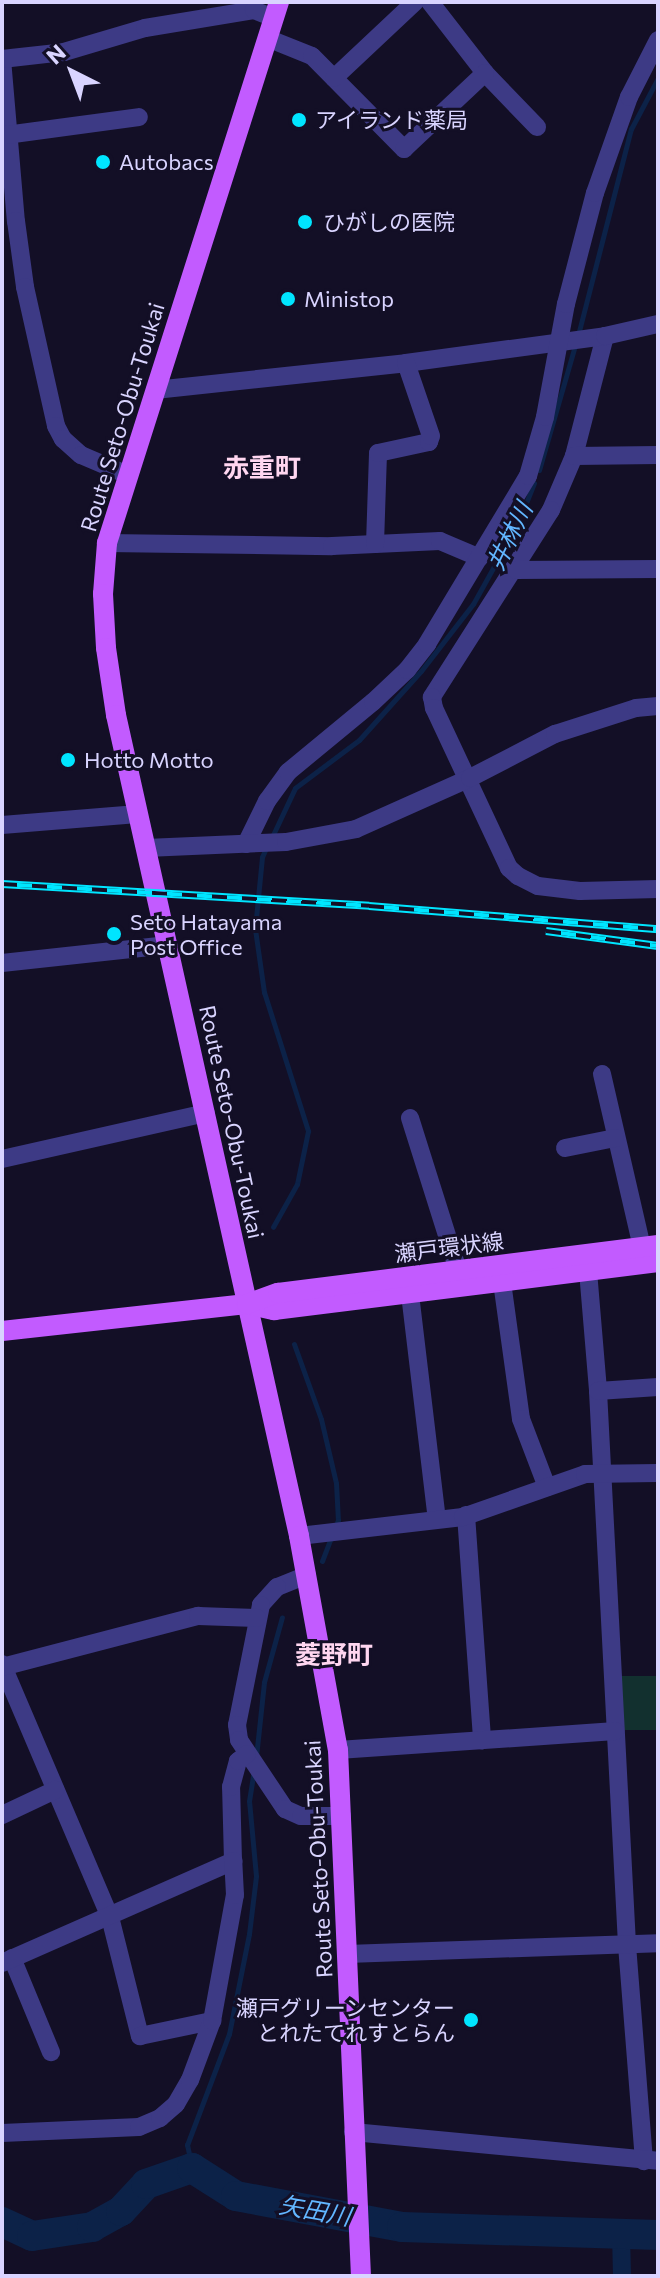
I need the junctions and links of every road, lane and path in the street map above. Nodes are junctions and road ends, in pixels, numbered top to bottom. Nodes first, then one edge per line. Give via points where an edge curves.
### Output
1 (415, 2) edge
2 (430, 2) edge
3 (273, 19) edge
4 (658, 40) edge
5 (2, 59) edge
6 (485, 73) junction
7 (334, 78) junction
8 (139, 117) dead end
9 (537, 127) dead end
10 (6, 135) junction
11 (658, 324) edge
12 (605, 336) junction
13 (561, 342) junction
14 (406, 363) junction
15 (155, 390) junction
16 (658, 455) edge
17 (574, 456) junction
18 (128, 475) junction
19 (107, 543) junction
20 (375, 544) junction
21 (480, 558) junction
22 (658, 569) edge
23 (516, 570) junction
24 (658, 706) edge
25 (470, 778) junction
26 (138, 814) junction
27 (2, 825) edge
28 (246, 844) junction
29 (146, 848) junction
30 (658, 889) edge
31 (168, 945) junction
32 (2, 963) edge
33 (602, 1074) dead end
34 (206, 1113) junction
35 (410, 1118) dead end
36 (615, 1138) junction
37 (565, 1148) dead end
38 (2, 1159) edge
39 (650, 1246) edge
40 (658, 1262) edge
41 (458, 1270) junction
42 (588, 1271) junction
43 (502, 1282) junction
44 (410, 1294) junction
45 (247, 1304) junction
46 (2, 1331) edge
47 (658, 1387) edge
48 (598, 1391) junction
49 (603, 1472) junction
50 (658, 1473) edge
51 (547, 1487) junction
52 (466, 1515) junction
53 (437, 1519) junction
54 (306, 1534) junction
55 (307, 1575) junction
56 (257, 1618) junction
57 (2, 1666) edge
58 (615, 1731) junction
59 (482, 1740) junction
60 (338, 1750) junction
61 (247, 1754) junction
62 (55, 1790) junction
63 (2, 1815) edge
64 (342, 1816) junction
65 (233, 1861) junction
66 (110, 1917) junction
67 (658, 1943) edge
68 (627, 1945) junction
69 (347, 1954) junction
70 (7, 1961) edge
71 (212, 2021) junction
72 (51, 2052) dead end
73 (2, 2133) edge
74 (354, 2141) junction
75 (651, 2161) edge
76 (361, 2276) edge

1 - 7 street
2 - 6 street
3 - 5 street via 254,10 145,28 64,52
3 - 7 street
3 - 15 main road, Route Seto-Obu-Toukai
4 - 13 street via 629,97 595,193
5 - 10 street
6 - 7 street via 404,149
6 - 9 street
8 - 10 street
10 - 18 street via 25,287 56,426 81,455
11 - 12 street
12 - 13 street
12 - 17 street
13 - 14 street
13 - 21 street via 528,476
14 - 15 street
14 - 20 street via 431,436 429,442 378,453
15 - 18 main road, Route Seto-Obu-Toukai
16 - 17 street
17 - 23 street
18 - 19 main road, Route Seto-Obu-Toukai
19 - 20 street
19 - 26 main road, Route Seto-Obu-Toukai via 106,648
20 - 21 street via 440,541
21 - 28 street via 407,670 288,772
22 - 23 street
23 - 25 street via 432,697
24 - 25 street via 584,723
25 - 28 street via 356,829
25 - 30 street via 509,868 518,876 538,886 580,891
26 - 27 street
26 - 29 main road, Route Seto-Obu-Toukai
28 - 29 street
29 - 31 main road, Route Seto-Obu-Toukai
31 - 32 street
31 - 34 main road, Route Seto-Obu-Toukai
33 - 36 street
34 - 38 street
34 - 45 main road, Route Seto-Obu-Toukai
35 - 41 street
36 - 37 street
36 - 39 street
39 - 41 main road, 瀬戸環状線
40 - 42 main road, 瀬戸環状線
41 - 45 main road, 瀬戸環状線 via 278,1293
42 - 43 main road, 瀬戸環状線
42 - 48 street
43 - 44 main road, 瀬戸環状線
43 - 51 street via 521,1419
44 - 45 main road, 瀬戸環状線 via 274,1310
44 - 53 street
45 - 46 main road, 瀬戸環状線
45 - 54 main road, Route Seto-Obu-Toukai
47 - 48 street
48 - 49 street
49 - 50 street
49 - 51 street
49 - 58 street
51 - 52 street
52 - 53 street
52 - 59 street
53 - 54 street
54 - 55 main road, Route Seto-Obu-Toukai
55 - 56 street via 277,1587
55 - 60 main road, Route Seto-Obu-Toukai
56 - 57 street via 198,1616
56 - 61 street via 237,1725
57 - 62 street
58 - 59 street
58 - 68 street
59 - 60 street
60 - 64 main road, Route Seto-Obu-Toukai
61 - 64 street via 275,1799 293,1813
61 - 65 street via 238,1761 231,1787
62 - 63 street
62 - 66 street
64 - 69 main road, Route Seto-Obu-Toukai
65 - 66 street
65 - 71 street via 235,1895
66 - 70 street
66 - 71 street via 140,2036
67 - 68 street
68 - 69 street
68 - 75 street
69 - 74 main road, Route Seto-Obu-Toukai
70 - 72 street
71 - 73 street via 190,2080 160,2118 139,2127
74 - 75 street
74 - 76 main road, Route Seto-Obu-Toukai

